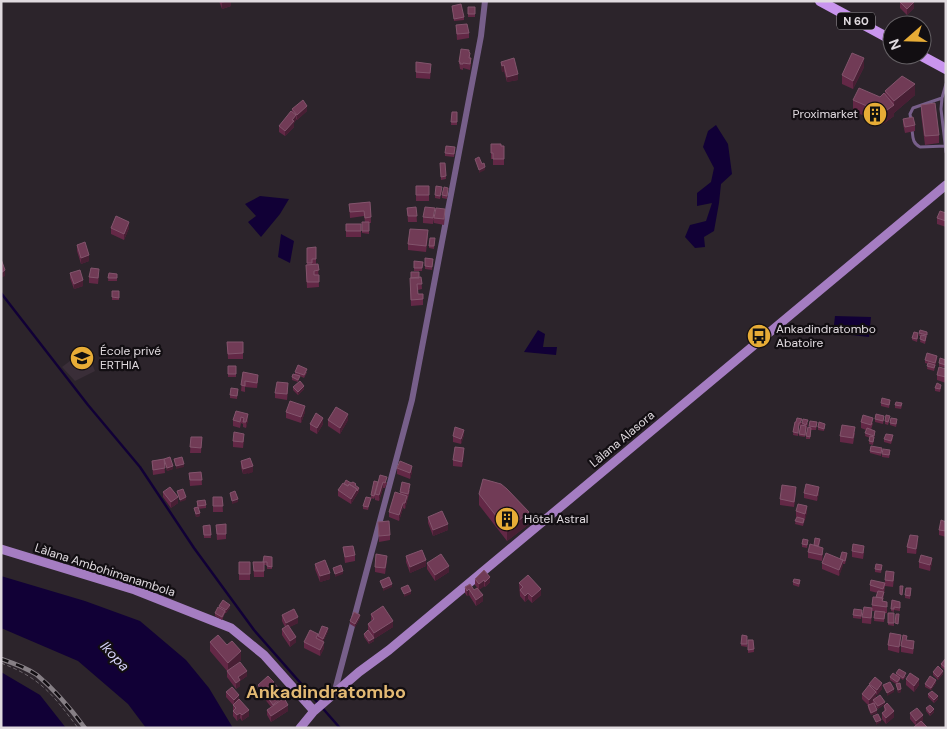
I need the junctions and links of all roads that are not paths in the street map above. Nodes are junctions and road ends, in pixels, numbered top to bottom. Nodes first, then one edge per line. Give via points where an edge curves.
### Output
1 (485, 1) edge
2 (820, 1) edge
3 (882, 35) edge
4 (932, 61) edge
5 (946, 69) edge
6 (946, 84) edge
7 (942, 98) junction
8 (945, 146) edge
9 (946, 152) edge
10 (946, 185) edge
11 (1, 549) edge
12 (334, 695) junction
13 (314, 711) junction
14 (300, 728) edge

1 - 12 street via 412,400
2 - 3 main road, N 60
4 - 5 main road
6 - 7 lane
7 - 8 lane
7 - 8 lane via 913,108 910,114 913,141 917,145
8 - 9 lane
10 - 12 street, Làlana Alasora
11 - 13 street, Làlana Ambohimanambola via 135,590 231,628 264,655
12 - 13 street, Làlana Alasora
13 - 14 street, Làlana Alasora

